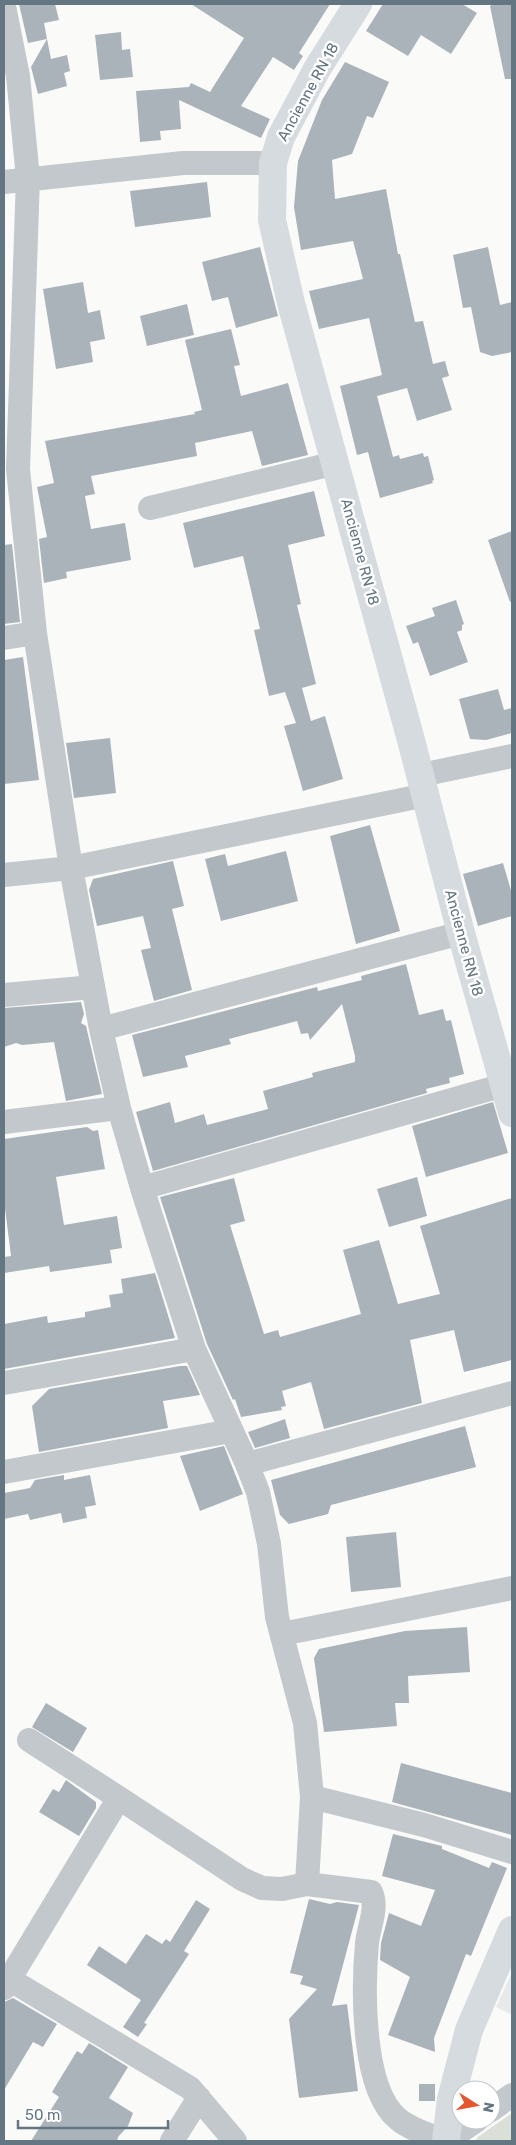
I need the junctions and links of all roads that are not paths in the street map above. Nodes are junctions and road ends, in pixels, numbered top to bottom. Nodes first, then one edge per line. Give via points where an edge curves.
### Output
1 (358, 4) edge
2 (4, 6) edge
3 (7, 35) edge
4 (273, 163) junction
5 (28, 178) junction
6 (4, 182) edge
7 (12, 419) edge
8 (336, 463) junction
9 (150, 508) dead end
10 (35, 634) junction
11 (4, 638) edge
12 (512, 756) edge
13 (423, 785) junction
14 (71, 868) junction
15 (4, 875) edge
16 (461, 933) junction
17 (93, 988) junction
18 (4, 995) edge
19 (101, 1029) junction
20 (504, 1085) junction
21 (119, 1108) junction
22 (512, 1113) edge
23 (4, 1122) edge
24 (142, 1188) junction
25 (194, 1349) junction
26 (4, 1383) edge
27 (512, 1393) edge
28 (231, 1431) junction
29 (247, 1464) junction
30 (4, 1472) edge
31 (512, 1588) edge
32 (282, 1634) junction
33 (29, 1740) dead end
34 (312, 1797) junction
35 (119, 1798) junction
36 (512, 1852) edge
37 (307, 1884) junction
38 (512, 1930) edge
39 (7, 1984) edge
40 (512, 2095) edge
41 (199, 2098) junction
42 (501, 2103) edge
43 (462, 2130) edge
44 (172, 2141) edge
45 (235, 2141) edge
46 (446, 2141) edge

1 - 4 main road, Ancienne RN 18 via 294,110
2 - 3 street
3 - 5 street via 18,76
4 - 5 street via 183,163
4 - 8 main road, Ancienne RN 18 via 272,220 291,303
5 - 6 street
5 - 7 street
7 - 10 street
8 - 9 street
8 - 13 main road, Ancienne RN 18
10 - 11 street
10 - 14 street
12 - 13 street
13 - 14 street
13 - 16 main road, Ancienne RN 18
14 - 15 street
14 - 17 street
16 - 19 street
16 - 20 main road, Ancienne RN 18
17 - 18 street
17 - 19 street
19 - 21 street
20 - 22 main road, Ancienne RN 18
20 - 24 street
21 - 23 street
21 - 24 street
24 - 25 street
25 - 26 street
25 - 28 street
27 - 29 street
28 - 29 street
28 - 30 street
29 - 32 street via 258,1492 269,1544
31 - 32 street
32 - 34 street via 305,1724
33 - 35 street
34 - 36 street via 424,1825
34 - 37 street
35 - 37 street via 242,1879 262,1888 282,1889
35 - 39 street
37 - 46 street via 371,1892 375,1901 366,1948 364,2005 372,2063 381,2094 398,2119 411,2128
38 - 46 main road via 469,2030 451,2098
39 - 41 street via 190,2088
40 - 42 street
41 - 44 street
41 - 45 street
43 - 46 street

